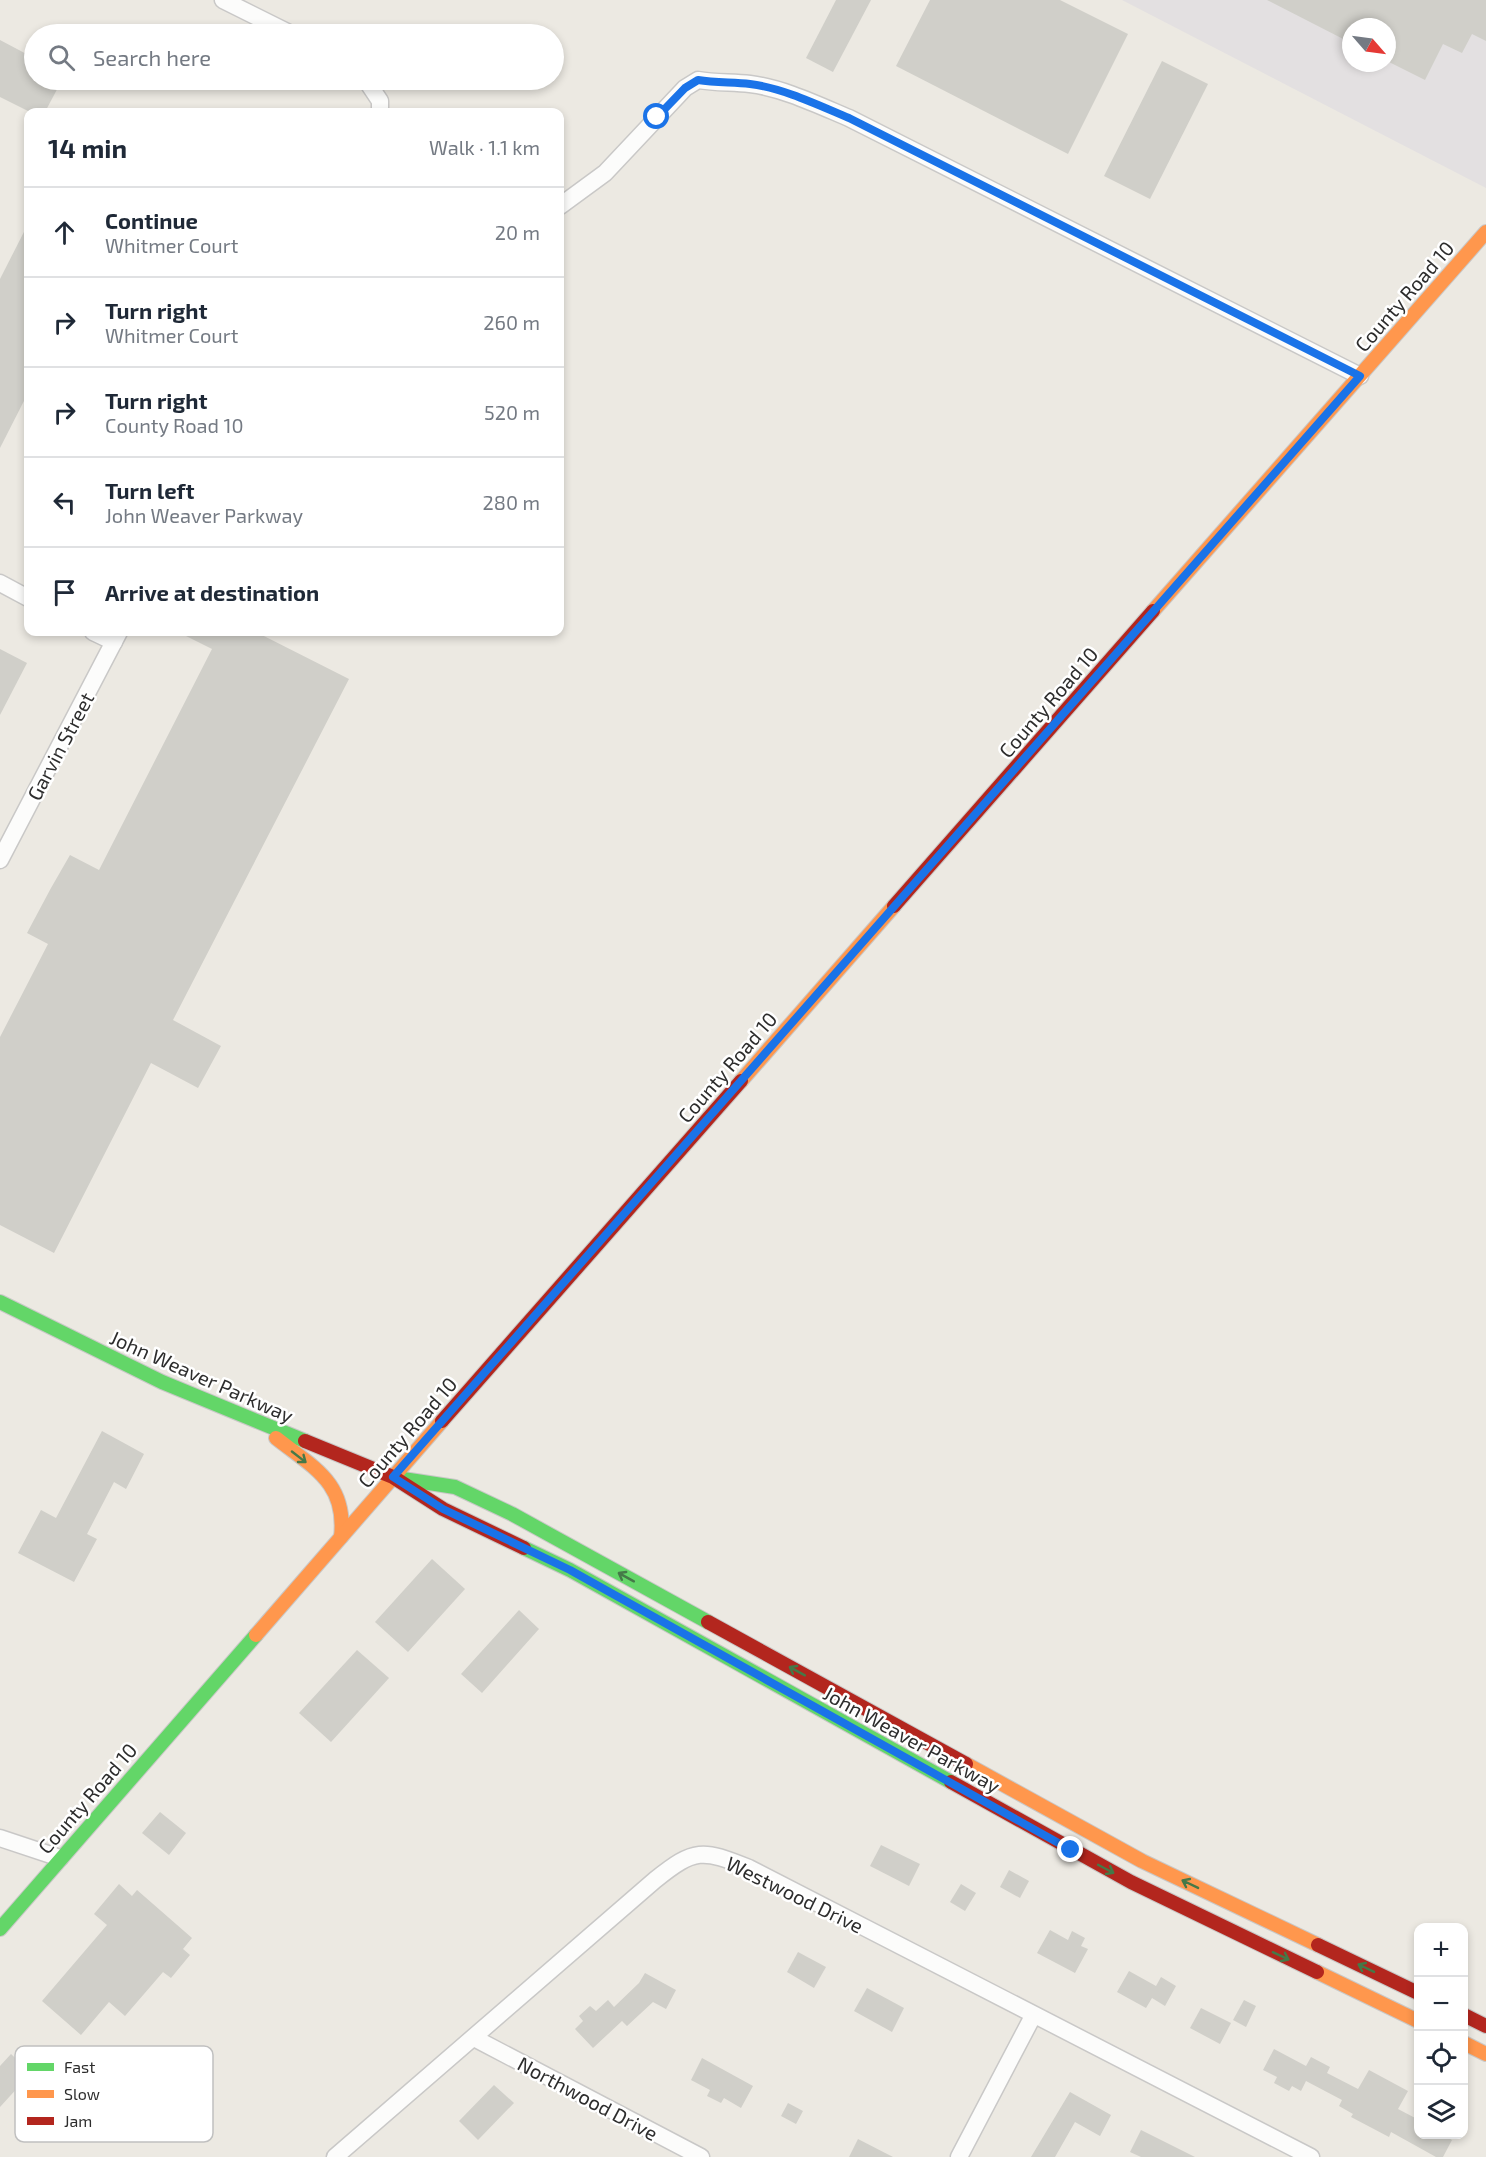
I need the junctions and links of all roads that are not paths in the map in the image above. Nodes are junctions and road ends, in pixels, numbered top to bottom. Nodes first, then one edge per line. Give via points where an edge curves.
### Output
1 (223, 0) edge
2 (271, 24) edge
3 (373, 90) edge
4 (380, 108) edge
5 (564, 203) edge
6 (1486, 232) edge
7 (1360, 376) junction
8 (0, 583) edge
9 (24, 596) edge
10 (117, 637) edge
11 (0, 860) edge
12 (0, 1302) edge
13 (253, 1421) junction
14 (393, 1477) junction
15 (341, 1537) junction
16 (0, 1838) edge
17 (60, 1858) junction
18 (0, 1929) edge
19 (1414, 1991) edge
20 (1033, 2016) junction
21 (1468, 2017) edge
22 (1414, 2019) edge
23 (1486, 2026) edge
24 (474, 2038) junction
25 (1468, 2045) edge
26 (1486, 2054) edge
27 (335, 2157) edge
28 (701, 2157) edge
29 (959, 2157) edge
30 (1311, 2157) edge

1 - 2 street
3 - 4 street
5 - 7 street via 605,173 685,88 698,80 750,84 849,118
6 - 7 main road, County Road 10
7 - 14 main road, County Road 10
8 - 9 street
10 - 11 street, Garvin Street
12 - 13 main road, John Weaver Parkway
13 - 14 main road, John Weaver Parkway
13 -> 15 main road via 312,1466 333,1490 341,1505
14 - 15 main road, County Road 10
19 -> 14 main road, John Weaver Parkway via 1142,1861 512,1514 455,1487
14 -> 22 main road, John Weaver Parkway via 443,1509 570,1570 1131,1882
15 - 17 main road, County Road 10
16 - 17 street
17 - 18 main road, County Road 10
20 - 24 street, Westwood Drive via 749,1868 700,1853 679,1860
20 - 29 street
20 - 30 street, Westwood Drive
21 - 23 main road
24 - 27 street, Westwood Drive
24 - 28 street, Northwood Drive
25 - 26 main road

